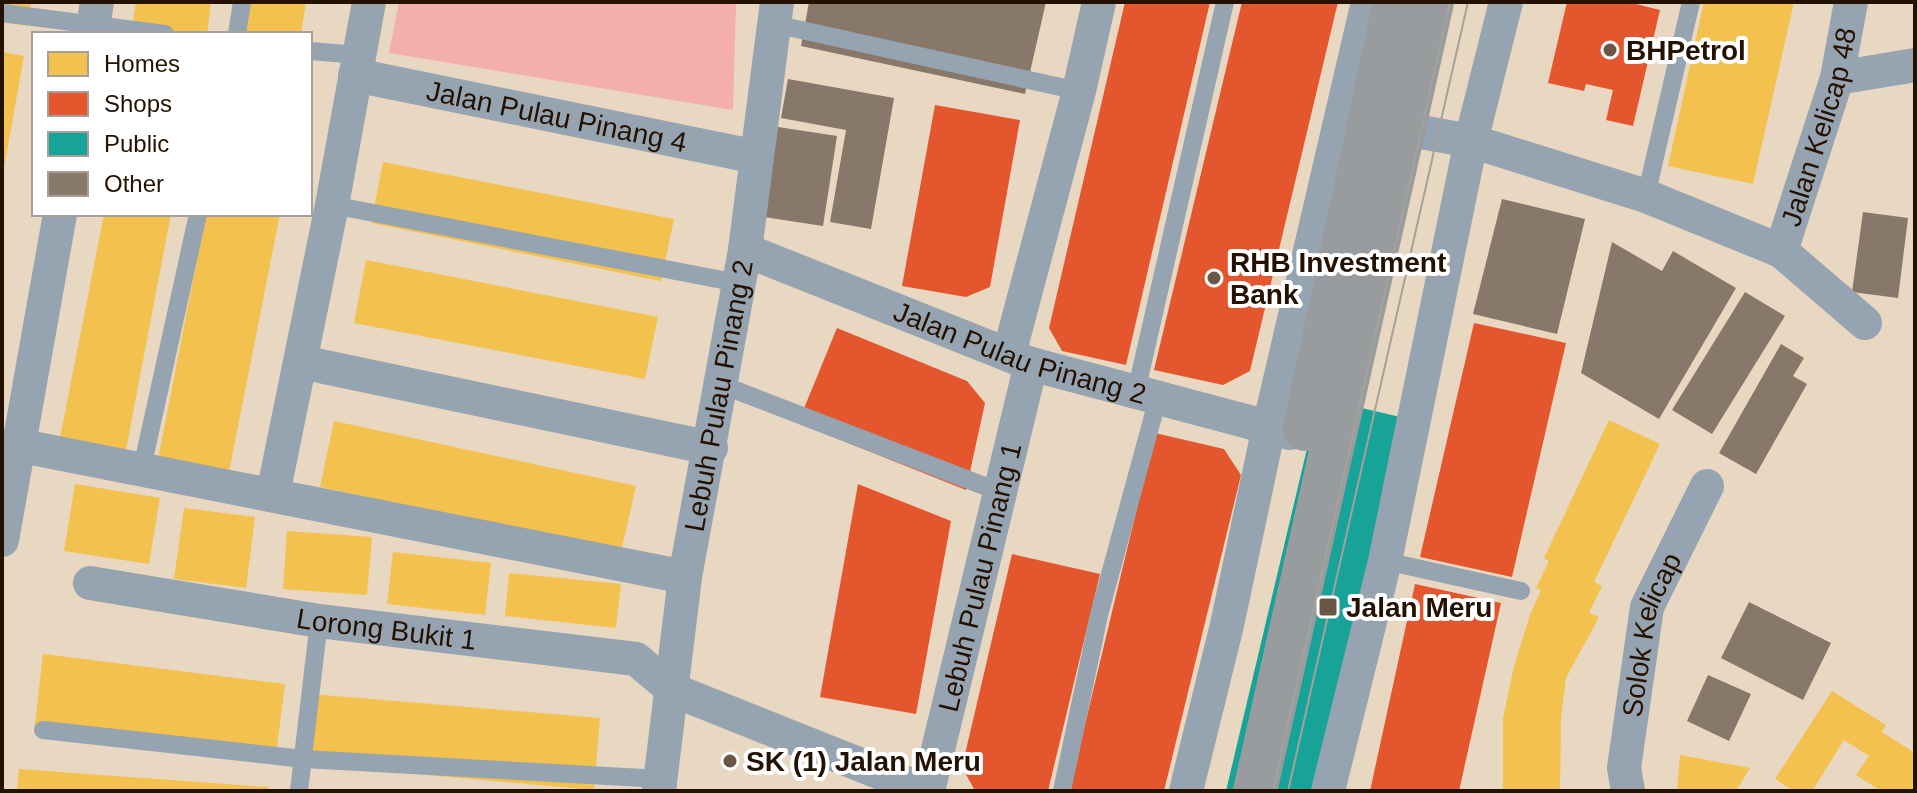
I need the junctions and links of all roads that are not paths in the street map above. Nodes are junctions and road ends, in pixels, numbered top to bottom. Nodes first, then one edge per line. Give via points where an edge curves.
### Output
1 (242, 2) edge
2 (369, 2) edge
3 (1099, 2) edge
4 (1225, 2) edge
5 (1368, 2) edge
6 (1395, 2) edge
7 (1432, 2) edge
8 (1506, 2) edge
9 (1691, 2) edge
10 (1851, 2) edge
11 (2, 13) edge
12 (776, 13) edge
13 (94, 20) edge
14 (155, 32) edge
15 (237, 32) edge
16 (312, 52) edge
17 (357, 65) junction
18 (1915, 65) edge
19 (1837, 78) junction
20 (1079, 91) junction
21 (1404, 129) junction
22 (1471, 141) junction
23 (757, 157) junction
24 (1646, 196) junction
25 (332, 205) junction
26 (59, 216) edge
27 (198, 216) edge
28 (745, 250) junction
29 (1781, 251) junction
30 (738, 283) junction
31 (1865, 323) dead end
32 (1020, 359) junction
33 (301, 362) junction
34 (15, 383) edge
35 (722, 385) junction
36 (1147, 395) junction
37 (1286, 432) junction
38 (17, 445) junction
39 (711, 448) junction
40 (142, 468) junction
41 (1707, 486) dead end
42 (1000, 492) junction
43 (273, 494) junction
44 (2, 540) edge
45 (1385, 561) junction
46 (685, 577) junction
47 (90, 583) dead end
48 (1521, 591) dead end
49 (319, 621) junction
50 (673, 690) junction
51 (43, 730) dead end
52 (304, 759) junction
53 (886, 784) edge
54 (660, 785) edge
55 (299, 791) edge
56 (927, 791) edge
57 (1062, 791) edge
58 (1186, 791) edge
59 (1229, 791) edge
60 (1255, 791) edge
61 (1328, 791) edge
62 (1628, 791) edge

1 - 15 lane
2 - 17 street
3 - 20 street, Lebuh Pulau Pinang 1
4 - 36 lane
5 - 37 street
6 - 37 highway
7 - 21 highway
8 - 22 street
9 - 24 lane
10 - 19 street, Jalan Kelicap 48
11 - 13 lane
12 - 20 lane
12 - 23 street, Lebuh Pulau Pinang 2
13 - 14 lane
16 - 17 lane
17 - 23 street, Jalan Pulau Pinang 4
17 - 25 street
18 - 19 street
19 - 29 street, Jalan Kelicap 48
20 - 32 street, Lebuh Pulau Pinang 1
21 - 22 street
21 - 60 highway
22 - 24 street
22 - 45 street
23 - 28 street, Lebuh Pulau Pinang 2
24 - 29 street
25 - 30 lane
25 - 33 street
26 - 34 street
27 - 40 lane
28 - 30 street, Lebuh Pulau Pinang 2
28 - 32 street, Jalan Pulau Pinang 2
29 - 31 street
30 - 35 street, Lebuh Pulau Pinang 2
32 - 36 street, Jalan Pulau Pinang 2
32 - 42 street, Lebuh Pulau Pinang 1
33 - 39 street
33 - 43 street
34 - 38 street
35 - 39 street, Lebuh Pulau Pinang 2
35 - 42 lane
36 - 37 street, Jalan Pulau Pinang 2
36 - 57 lane
37 - 58 street via 1227,625
37 - 59 highway
38 - 40 street
38 - 44 street
39 - 46 street, Lebuh Pulau Pinang 2
40 - 43 street
41 - 62 street, Solok Kelicap via 1647,607 1624,768
42 - 56 street, Lebuh Pulau Pinang 1
43 - 46 street
45 - 48 lane
45 - 61 street
46 - 50 street, Lebuh Pulau Pinang 2
47 - 49 street, Lorong Bukit 1
49 - 50 street, Lorong Bukit 1 via 636,659
49 - 52 lane
50 - 53 street, Lorong Bukit 1
50 - 54 street, Lebuh Pulau Pinang 2
51 - 52 lane
52 - 54 lane
52 - 55 lane
53 - 56 street, Lorong Bukit 1

